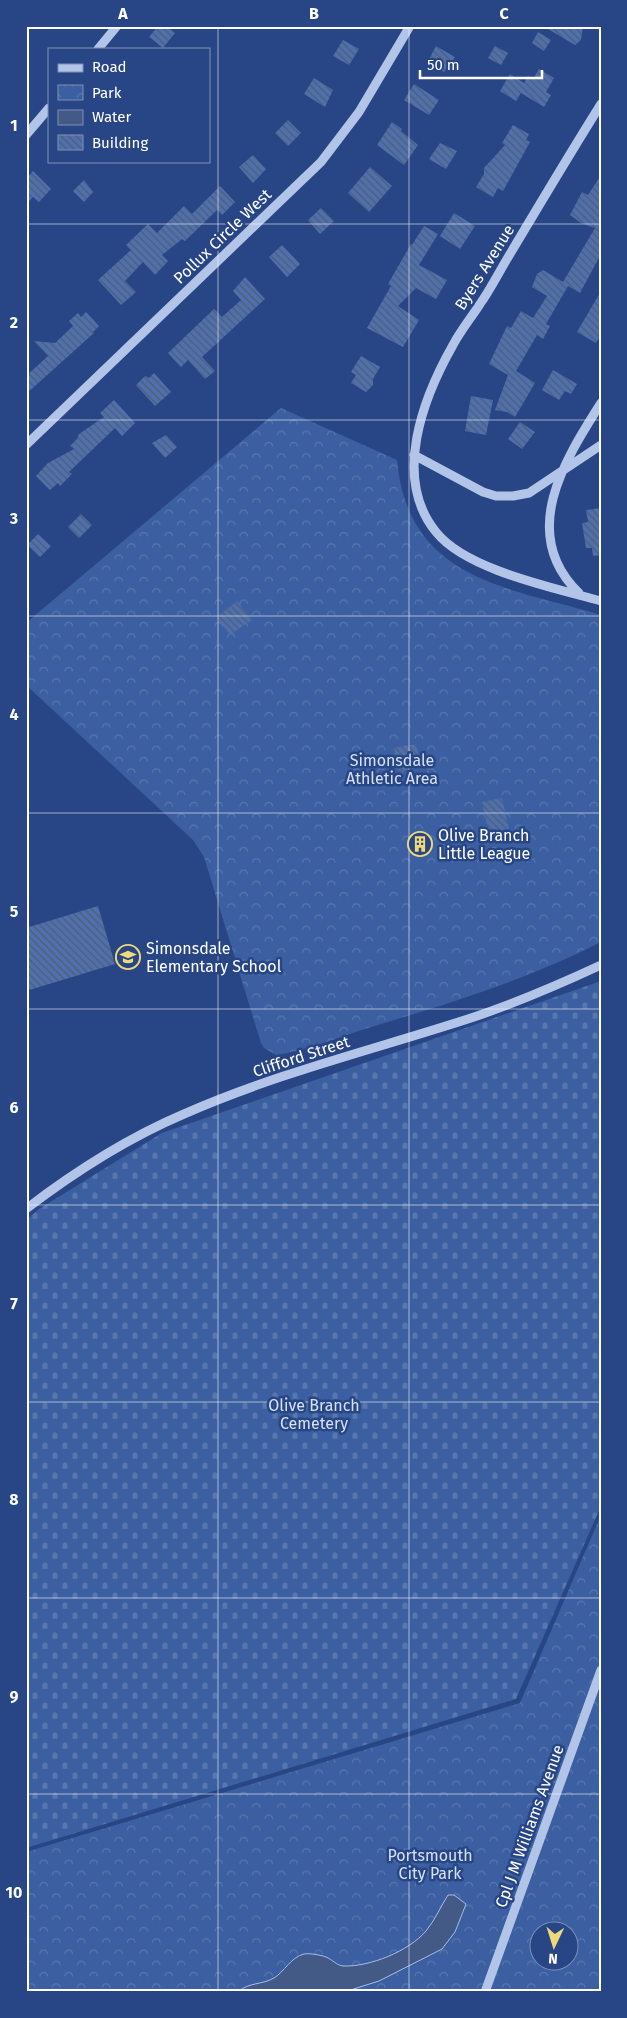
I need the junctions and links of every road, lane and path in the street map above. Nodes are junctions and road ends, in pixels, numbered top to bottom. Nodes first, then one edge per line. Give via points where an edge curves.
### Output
1 (117, 26) edge
2 (410, 26) edge
3 (99, 48) edge
4 (601, 104) edge
5 (48, 109) edge
6 (26, 134) edge
7 (601, 403) edge
8 (601, 444) edge
9 (26, 445) edge
10 (414, 455) junction
11 (563, 470) junction
12 (580, 595) junction
13 (601, 601) edge
14 (601, 965) edge
15 (26, 1210) edge
16 (601, 1670) edge
17 (485, 1992) edge

1 - 3 street
2 - 9 street, Pollux Circle West via 359,112 321,162
4 - 10 street, Byers Avenue via 453,345 427,402
5 - 6 street
7 - 11 street
8 - 11 street
10 - 11 street via 470,487 496,496 529,493
10 - 12 street, Byers Avenue via 415,488 423,514 453,549 517,577
11 - 12 street via 551,501 550,538 562,573
12 - 13 street, Byers Avenue
14 - 15 street, Clifford Street via 540,993 471,1018 257,1085 184,1114 99,1160
16 - 17 street, Cpl J M Williams Avenue

